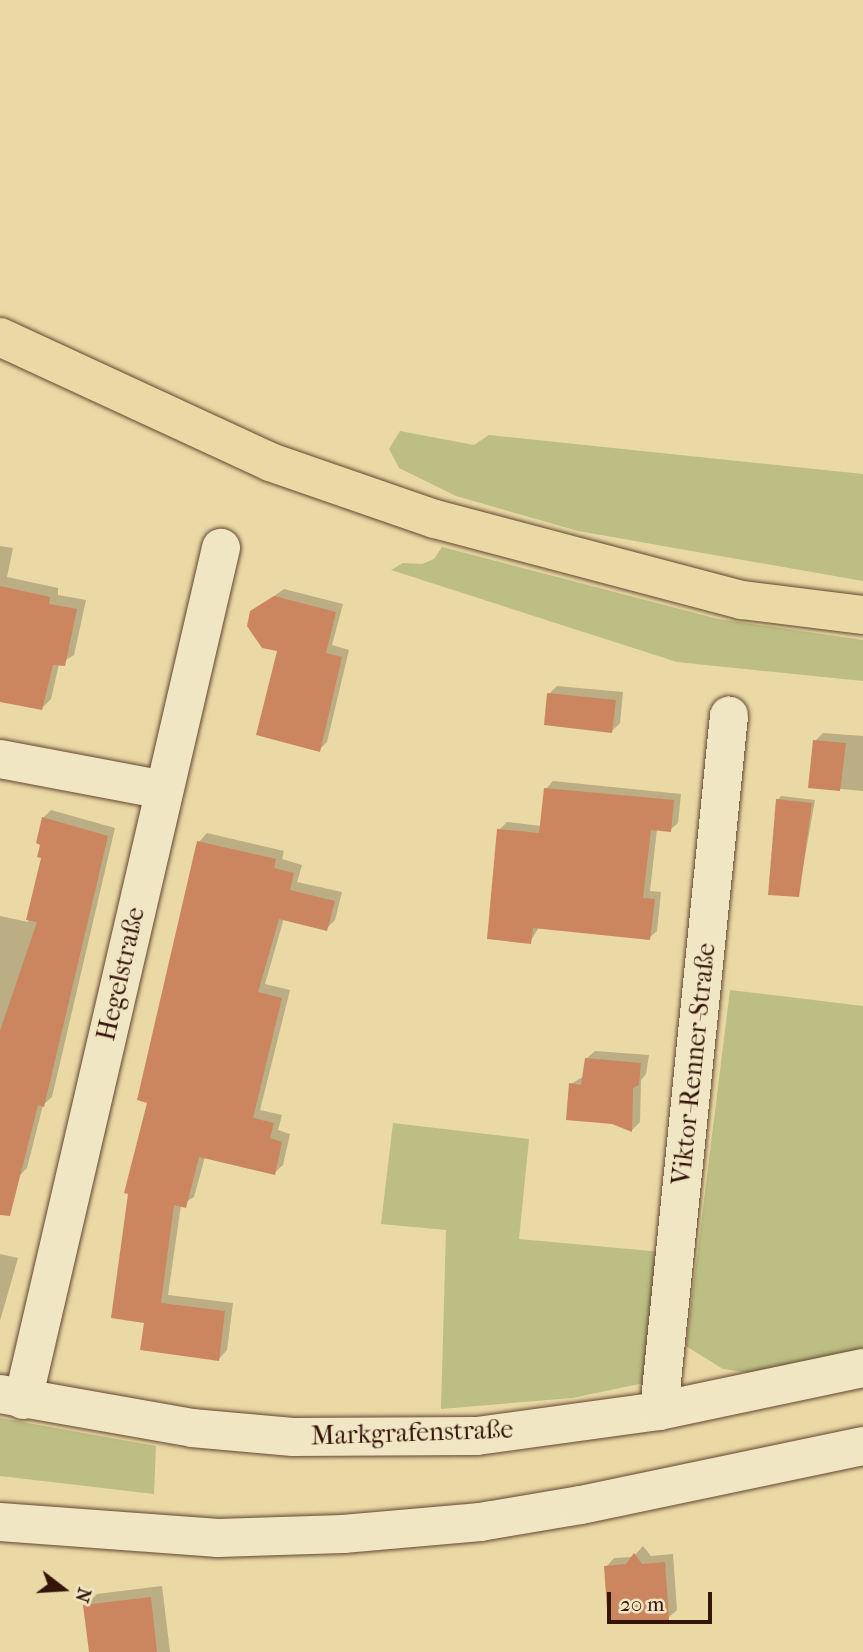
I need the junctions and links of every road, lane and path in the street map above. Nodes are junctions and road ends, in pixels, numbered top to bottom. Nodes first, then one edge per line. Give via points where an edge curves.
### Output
1 (0, 337) edge
2 (222, 548) dead end
3 (863, 615) edge
4 (729, 716) dead end
5 (0, 760) edge
6 (164, 790) junction
7 (863, 1368) edge
8 (12, 1397) edge
9 (659, 1411) junction
10 (863, 1446) edge
11 (0, 1522) edge

1 - 3 main road via 270,463 435,519 742,600
2 - 6 street, Hegelstraße
4 - 9 street, Viktor-Renner-Straße
5 - 6 street
6 - 8 street, Hegelstraße
7 - 9 street, Markgrafenstraße
8 - 9 street, Markgrafenstraße via 192,1428 293,1437 477,1436
10 - 11 street via 480,1522 343,1534 218,1538

